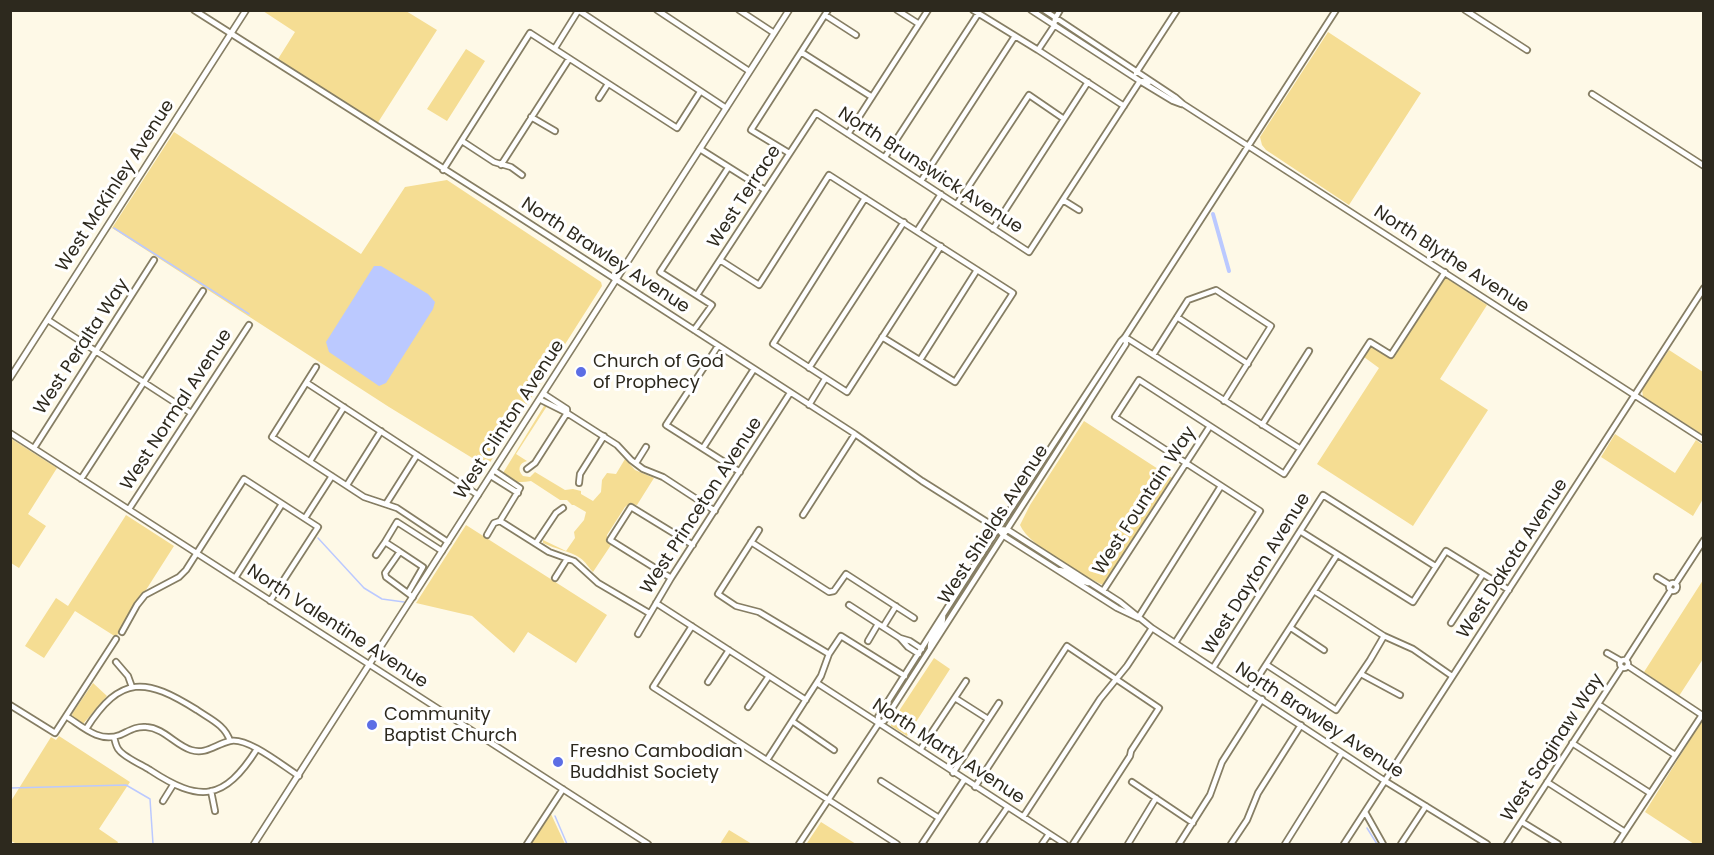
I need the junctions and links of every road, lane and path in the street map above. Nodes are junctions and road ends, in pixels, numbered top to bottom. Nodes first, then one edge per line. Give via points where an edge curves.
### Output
1 (194, 10) edge
2 (246, 10) edge
3 (657, 10) edge
4 (739, 10) edge
5 (789, 10) edge
6 (897, 10) edge
7 (928, 10) edge
8 (1031, 10) edge
9 (1044, 10) edge
10 (1060, 10) edge
11 (1336, 10) edge
12 (1465, 10) edge
13 (578, 11) edge
14 (1176, 11) edge
15 (975, 12) edge
16 (826, 13) edge
17 (1054, 22) junction
18 (919, 24) junction
19 (774, 33) junction
20 (231, 34) junction
21 (856, 36) dead end
22 (1015, 36) junction
23 (555, 48) junction
24 (1038, 50) junction
25 (1527, 50) dead end
26 (801, 52) junction
27 (568, 59) junction
28 (1120, 68) junction
29 (749, 71) junction
30 (1137, 72) junction
31 (1140, 81) junction
32 (1088, 82) junction
33 (608, 84) junction
34 (1156, 85) junction
35 (700, 92) junction
36 (1592, 94) dead end
37 (872, 97) junction
38 (599, 98) dead end
39 (1183, 104) junction
40 (1124, 106) junction
41 (726, 108) junction
42 (816, 113) joint
43 (531, 117) junction
44 (1064, 119) junction
45 (555, 131) dead end
46 (848, 134) junction
47 (462, 141) junction
48 (1249, 146) junction
49 (700, 149) junction
50 (789, 153) junction
51 (885, 157) junction
52 (501, 165) junction
53 (1704, 166) edge
54 (728, 168) junction
55 (443, 170) junction
56 (522, 175) dead end
57 (921, 181) junction
58 (765, 190) junction
59 (941, 194) junction
60 (866, 198) junction
61 (1063, 200) junction
62 (957, 204) junction
63 (1079, 210) dead end
64 (904, 222) junction
65 (993, 229) junction
66 (917, 231) junction
67 (941, 246) junction
68 (154, 260) dead end
69 (720, 260) junction
70 (977, 270) junction
71 (1445, 272) junction
72 (618, 280) junction
73 (1704, 288) edge
74 (203, 291) dead end
75 (697, 295) junction
76 (1177, 317) junction
77 (48, 320) junction
78 (249, 325) dead end
79 (694, 330) junction
80 (882, 337) junction
81 (1125, 337) junction
82 (718, 345) junction
83 (1309, 351) dead end
84 (95, 352) junction
85 (1153, 355) junction
86 (920, 360) junction
87 (1248, 364) junction
88 (316, 367) dead end
89 (809, 368) junction
90 (754, 369) junction
91 (10, 378) edge
92 (825, 379) junction
93 (144, 383) junction
94 (307, 383) junction
95 (790, 393) junction
96 (1635, 396) junction
97 (543, 397) junction
98 (1224, 401) junction
99 (809, 405) junction
100 (344, 407) junction
101 (191, 413) junction
102 (567, 413) junction
103 (1262, 425) junction
104 (1210, 426) junction
105 (381, 431) junction
106 (10, 433) edge
107 (855, 434) junction
108 (604, 436) junction
109 (1704, 440) edge
110 (646, 447) dead end
111 (34, 448) junction
112 (703, 448) junction
113 (1299, 448) junction
114 (417, 455) junction
115 (310, 461) junction
116 (636, 463) junction
117 (1186, 463) junction
118 (527, 469) dead end
119 (740, 472) junction
120 (493, 474) junction
121 (332, 476) junction
122 (81, 479) junction
123 (579, 483) dead end
124 (347, 485) junction
125 (1221, 486) junction
126 (478, 495) junction
127 (282, 504) junction
128 (386, 504) junction
129 (563, 508) dead end
130 (129, 509) junction
131 (715, 511) junction
132 (803, 515) dead end
133 (305, 518) junction
134 (500, 521) junction
135 (998, 529) junction
136 (759, 530) dead end
137 (1008, 530) junction
138 (1300, 531) junction
139 (487, 535) dead end
140 (1004, 536) junction
141 (1704, 540) edge
142 (385, 542) junction
143 (448, 542) junction
144 (752, 542) junction
145 (536, 543) junction
146 (693, 545) junction
147 (399, 551) junction
148 (442, 551) junction
149 (197, 553) junction
150 (376, 555) dead end
151 (1337, 555) junction
152 (567, 559) junction
153 (1435, 566) junction
154 (1057, 570) junction
155 (1483, 574) junction
156 (1657, 577) dead end
157 (235, 578) junction
158 (555, 578) dead end
159 (671, 579) junction
160 (1091, 583) junction
161 (1672, 586) junction
162 (959, 590) junction
163 (1103, 591) junction
164 (1314, 591) junction
165 (1509, 591) junction
166 (410, 595) junction
167 (270, 601) junction
168 (656, 603) junction
169 (849, 605) dead end
170 (896, 606) junction
171 (649, 613) junction
172 (953, 613) junction
173 (943, 616) junction
174 (914, 618) dead end
175 (1138, 618) junction
176 (1451, 623) dead end
177 (692, 626) junction
178 (881, 626) junction
179 (1152, 628) junction
180 (1291, 628) junction
181 (122, 632) dead end
182 (638, 634) dead end
183 (1384, 636) junction
184 (116, 639) dead end
185 (868, 641) dead end
186 (1174, 643) junction
187 (930, 649) junction
188 (729, 650) junction
189 (1324, 650) dead end
190 (920, 651) junction
191 (1607, 653) dead end
192 (829, 654) junction
193 (116, 662) dead end
194 (1624, 664) junction
195 (370, 665) junction
196 (1267, 665) junction
197 (1213, 668) junction
198 (1361, 674) junction
199 (769, 676) junction
200 (905, 676) junction
201 (1452, 676) junction
202 (1116, 678) junction
203 (966, 681) dead end
204 (708, 682) dead end
205 (817, 682) junction
206 (132, 687) junction
207 (1249, 691) junction
208 (1400, 695) dead end
209 (955, 698) junction
210 (1262, 699) junction
211 (806, 700) junction
212 (999, 703) dead end
213 (1598, 704) junction
214 (10, 705) edge
215 (748, 707) dead end
216 (66, 716) junction
217 (988, 719) junction
218 (792, 721) junction
219 (879, 723) junction
220 (1301, 725) junction
221 (86, 729) junction
222 (114, 737) junction
223 (230, 741) junction
224 (1572, 743) junction
225 (257, 749) junction
226 (834, 750) dead end
227 (920, 750) junction
228 (1342, 753) junction
229 (1675, 754) junction
230 (767, 760) junction
231 (953, 772) junction
232 (299, 776) junction
233 (964, 780) junction
234 (881, 781) dead end
235 (1385, 781) junction
236 (1132, 782) dead end
237 (1547, 782) junction
238 (173, 786) junction
239 (975, 787) junction
240 (563, 789) junction
241 (211, 791) junction
242 (1650, 793) junction
243 (1156, 798) junction
244 (828, 800) junction
245 (163, 801) dead end
246 (1426, 806) junction
247 (1007, 808) junction
248 (216, 811) dead end
249 (1365, 812) junction
250 (1023, 817) junction
251 (939, 818) junction
252 (1522, 822) junction
253 (1193, 823) junction
254 (1625, 832) junction
255 (1049, 834) junction
256 (254, 844) edge
257 (527, 844) edge
258 (648, 844) edge
259 (799, 844) edge
260 (897, 844) edge
261 (922, 844) edge
262 (982, 844) edge
263 (1042, 844) edge
264 (1065, 844) edge
265 (1072, 844) edge
266 (1128, 844) edge
267 (1179, 844) edge
268 (1231, 844) edge
269 (1285, 844) edge
270 (1344, 844) edge
271 (1383, 844) edge
272 (1401, 844) edge
273 (1487, 844) edge
274 (1507, 844) edge
275 (1558, 844) edge
276 (1617, 844) edge

1 - 20 street, North Brawley Avenue
2 - 20 main road, West McKinley Avenue
3 - 29 street
4 - 19 street
5 - 19 main road, West Clinton Avenue
6 - 18 street
7 - 18 street
8 - 17 street, North Blythe Avenue
9 - 17 street, North Blythe Avenue
10 - 17 street
11 - 48 street, West Shields Avenue
12 - 25 street
13 - 23 street
13 - 35 street
14 - 30 street
15 - 22 street
15 - 51 street
16 - 21 street
16 - 26 street
17 - 24 street
17 - 28 street, North Blythe Avenue
17 - 30 street, North Blythe Avenue
18 - 37 street
19 - 29 main road, West Clinton Avenue
20 - 55 street, North Brawley Avenue
20 - 77 main road, West McKinley Avenue
22 - 24 street
22 - 57 street
23 - 27 street
23 - 47 street via 530,33
24 - 32 street
26 - 37 street
26 - 50 street via 751,129
27 - 33 street
27 - 43 street
28 - 30 street
28 - 31 street, North Blythe Avenue
29 - 41 main road, West Clinton Avenue
30 - 34 street, North Blythe Avenue
31 - 34 street
31 - 39 street, North Blythe Avenue
31 - 40 street
32 - 40 street
32 - 44 street
33 - 35 street via 677,128
33 - 38 street
34 - 39 street, North Blythe Avenue
35 - 41 street
36 - 53 street
37 - 46 street
39 - 48 street, North Blythe Avenue
40 - 61 street
41 - 49 main road, West Clinton Avenue
42 - 46 street, North Brunswick Avenue
42 - 50 street, West Terrace
43 - 45 street
43 - 52 street
44 - 62 street via 1029,95
44 - 65 street
46 - 51 street, North Brunswick Avenue
47 - 52 street
47 - 55 street
48 - 71 street, North Blythe Avenue
48 - 81 street, West Shields Avenue
49 - 54 street
49 - 72 main road, West Clinton Avenue
50 - 58 street, West Terrace
51 - 57 street, North Brunswick Avenue
52 - 56 street
54 - 58 street
54 - 75 street via 660,272
55 - 72 street, North Brawley Avenue
57 - 59 street, North Brunswick Avenue
58 - 69 street, West Terrace
59 - 62 street, North Brunswick Avenue
59 - 66 street
60 - 64 street
60 - 69 street via 829,175 759,285
60 - 89 street via 773,344
61 - 63 street
61 - 65 street, North Brunswick Avenue via 1029,252
62 - 65 street, North Brunswick Avenue
64 - 66 street
64 - 89 street
66 - 67 street
67 - 70 street
67 - 80 street
68 - 84 street, West Peralta Way
69 - 75 street, West Terrace
70 - 86 street
70 - 86 street via 1013,293 955,382
71 - 96 street, North Blythe Avenue
71 - 113 street, West Dayton Avenue via 1391,355 1370,342
72 - 79 street, North Brawley Avenue
72 - 97 main road, West Clinton Avenue
73 - 96 street, West Dakota Avenue
74 - 93 street
75 - 79 street via 712,304
76 - 85 street
76 - 87 street
76 - 87 street via 1188,300 1216,290 1271,326
77 - 84 street
77 - 91 main road, West McKinley Avenue
78 - 101 street, West Normal Avenue
79 - 82 street, North Brawley Avenue
80 - 86 street
80 - 92 street via 847,392
81 - 85 street
81 - 135 street, West Shields Avenue
81 - 137 street, West Shields Avenue via 1126,344
82 - 90 street, North Brawley Avenue
82 - 112 street via 666,425
83 - 103 street
84 - 93 street
84 - 111 street, West Peralta Way
85 - 98 street
87 - 98 street
88 - 94 street
89 - 92 street
90 - 95 street, North Brawley Avenue
90 - 112 street
92 - 99 street
93 - 101 street
93 - 122 street
94 - 100 street
94 - 115 street via 272,437
95 - 99 street, North Brawley Avenue
95 - 119 street, West Princeton Avenue
96 - 109 street, North Blythe Avenue
96 - 165 street, West Dakota Avenue
97 - 102 street
97 - 120 main road, West Clinton Avenue
98 - 103 street
99 - 107 street, North Brawley Avenue
100 - 105 street
100 - 115 street
101 - 130 street, West Normal Avenue
102 - 108 street
102 - 118 street via 535,463
103 - 113 street
104 - 113 street, West Dayton Avenue via 1284,474
104 - 117 street, West Fountain Way
104 - 117 street via 1139,380 1115,417
105 - 114 street
105 - 124 street
106 - 111 street, North Valentine Avenue
107 - 132 street
107 - 135 street, North Brawley Avenue
108 - 116 street
108 - 123 street via 580,474
110 - 116 street
111 - 122 street, North Valentine Avenue
112 - 119 street
114 - 126 street
114 - 128 street
115 - 121 street
116 - 131 street
117 - 125 street
117 - 163 street, West Fountain Way
119 - 131 street, West Princeton Avenue
120 - 126 main road, West Clinton Avenue
120 - 134 street via 519,491
121 - 124 street
121 - 133 street
122 - 130 street, North Valentine Avenue
124 - 128 street
125 - 175 street
125 - 186 street via 1260,511
126 - 143 main road, West Clinton Avenue
127 - 133 street
127 - 149 street via 244,479
127 - 157 street
128 - 143 street
129 - 145 street
130 - 149 street, North Valentine Avenue
131 - 146 street, West Princeton Avenue
133 - 167 street via 318,527
134 - 139 street via 494,523
134 - 145 street
135 - 137 street, North Brawley Avenue
135 - 140 street, North Brawley Avenue
135 - 162 street, West Shields Avenue
136 - 144 street
137 - 140 street, West Shields Avenue
137 - 160 street, North Brawley Avenue
138 - 151 street
138 - 153 street, West Dayton Avenue via 1323,495
138 - 197 street, West Dayton Avenue
140 - 154 street, North Brawley Avenue
140 - 172 street, West Shields Avenue
141 - 161 street, West Saginaw Way
142 - 147 street
142 - 148 street via 397,522
142 - 150 street
143 - 148 main road, West Clinton Avenue
144 - 170 street via 829,592 846,574
144 - 192 street via 718,594 736,606 759,612
145 - 152 street
146 - 159 street, West Princeton Avenue
146 - 159 street via 631,507 610,540
147 - 166 street via 423,567
147 - 166 street via 386,577
148 - 166 main road, West Clinton Avenue
149 - 157 street, North Valentine Avenue
149 - 181 street via 179,577 145,595
151 - 153 street via 1413,602
151 - 164 street
152 - 158 street
152 - 171 street
153 - 155 street via 1446,551
154 - 160 street
154 - 175 street, North Brawley Avenue
155 - 165 street
155 - 176 street
156 - 161 street
157 - 167 street, North Valentine Avenue
159 - 168 street, West Princeton Avenue
160 - 163 street, North Brawley Avenue
161 - 194 street, West Saginaw Way
162 - 172 street via 961,596
162 - 173 street, West Shields Avenue
163 - 175 street, North Brawley Avenue
164 - 180 street
164 - 183 street
165 - 201 street, West Dakota Avenue
166 - 195 main road, West Clinton Avenue
167 - 195 street, North Valentine Avenue
168 - 171 street, West Princeton Avenue
168 - 177 street
169 - 178 street
170 - 174 street
170 - 178 street
171 - 182 street, West Princeton Avenue
172 - 187 street, West Shields Avenue
173 - 187 street via 929,643
173 - 190 street, West Shields Avenue
175 - 179 street, North Brawley Avenue
177 - 188 street
177 - 230 street via 653,687
178 - 185 street
178 - 190 street via 910,641
179 - 186 street, North Brawley Avenue
179 - 202 street
180 - 189 street
180 - 196 street
183 - 198 street
183 - 201 street
184 - 216 street
186 - 197 street, North Brawley Avenue
187 - 219 street, West Shields Avenue
188 - 199 street
188 - 204 street
190 - 200 street, West Shields Avenue
191 - 194 street
192 - 200 street via 841,636
192 - 205 street
193 - 206 street
194 - 213 street, West Saginaw Way
194 - 229 street via 1701,715
195 - 232 main road, West Clinton Avenue
195 - 240 street, North Valentine Avenue
196 - 198 street via 1336,710
196 - 207 street
197 - 207 street, North Brawley Avenue
198 - 208 street
199 - 211 street
199 - 215 street
200 - 219 street, West Shields Avenue via 878,717
201 - 235 street, West Dakota Avenue
202 - 239 street via 1067,646
202 - 250 street
202 - 265 street via 1159,708
203 - 209 street
205 - 211 street
205 - 219 street, North Marty Avenue
206 - 221 street via 105,702
206 - 223 street via 154,687 173,695 220,725
207 - 210 street, North Brawley Avenue
209 - 217 street
209 - 227 street
210 - 220 street, North Brawley Avenue
210 - 253 street via 1222,762 1210,795
211 - 218 street
212 - 217 street
213 - 224 street, West Saginaw Way
213 - 229 street
214 - 216 street via 55,733
216 - 221 street
217 - 231 street
218 - 226 street
218 - 230 street
219 - 227 street, North Marty Avenue
219 - 244 street, West Shields Avenue
220 - 228 street, North Brawley Avenue
220 - 268 street
221 - 222 street via 99,737
222 - 223 street via 147,727 199,752
222 - 238 street via 119,750
223 - 225 street via 246,742
224 - 237 street, West Saginaw Way
224 - 242 street
225 - 232 street
225 - 241 street via 237,778
227 - 231 street, North Marty Avenue
228 - 235 street, North Brawley Avenue
228 - 269 street
229 - 242 street
230 - 244 street
231 - 233 street, North Marty Avenue
232 - 256 main road, West Clinton Avenue
233 - 239 street, North Marty Avenue
233 - 251 street
234 - 251 street
235 - 246 street, North Brawley Avenue
235 - 249 street, West Dakota Avenue
236 - 243 street
237 - 252 street, West Saginaw Way
237 - 254 street
238 - 241 street
238 - 245 street
239 - 247 street, North Marty Avenue
240 - 257 street
240 - 258 street, North Valentine Avenue
241 - 248 street
242 - 254 street
243 - 253 street
243 - 266 street
244 - 259 street, West Shields Avenue
244 - 260 street
246 - 272 street
246 - 273 street, North Brawley Avenue
247 - 250 street, North Marty Avenue
247 - 262 street
249 - 270 street, West Dakota Avenue
249 - 271 street
250 - 255 street, North Marty Avenue
251 - 261 street
252 - 274 street, West Saginaw Way
252 - 275 street
253 - 267 street
254 - 276 street
255 - 263 street
255 - 264 street, North Marty Avenue

